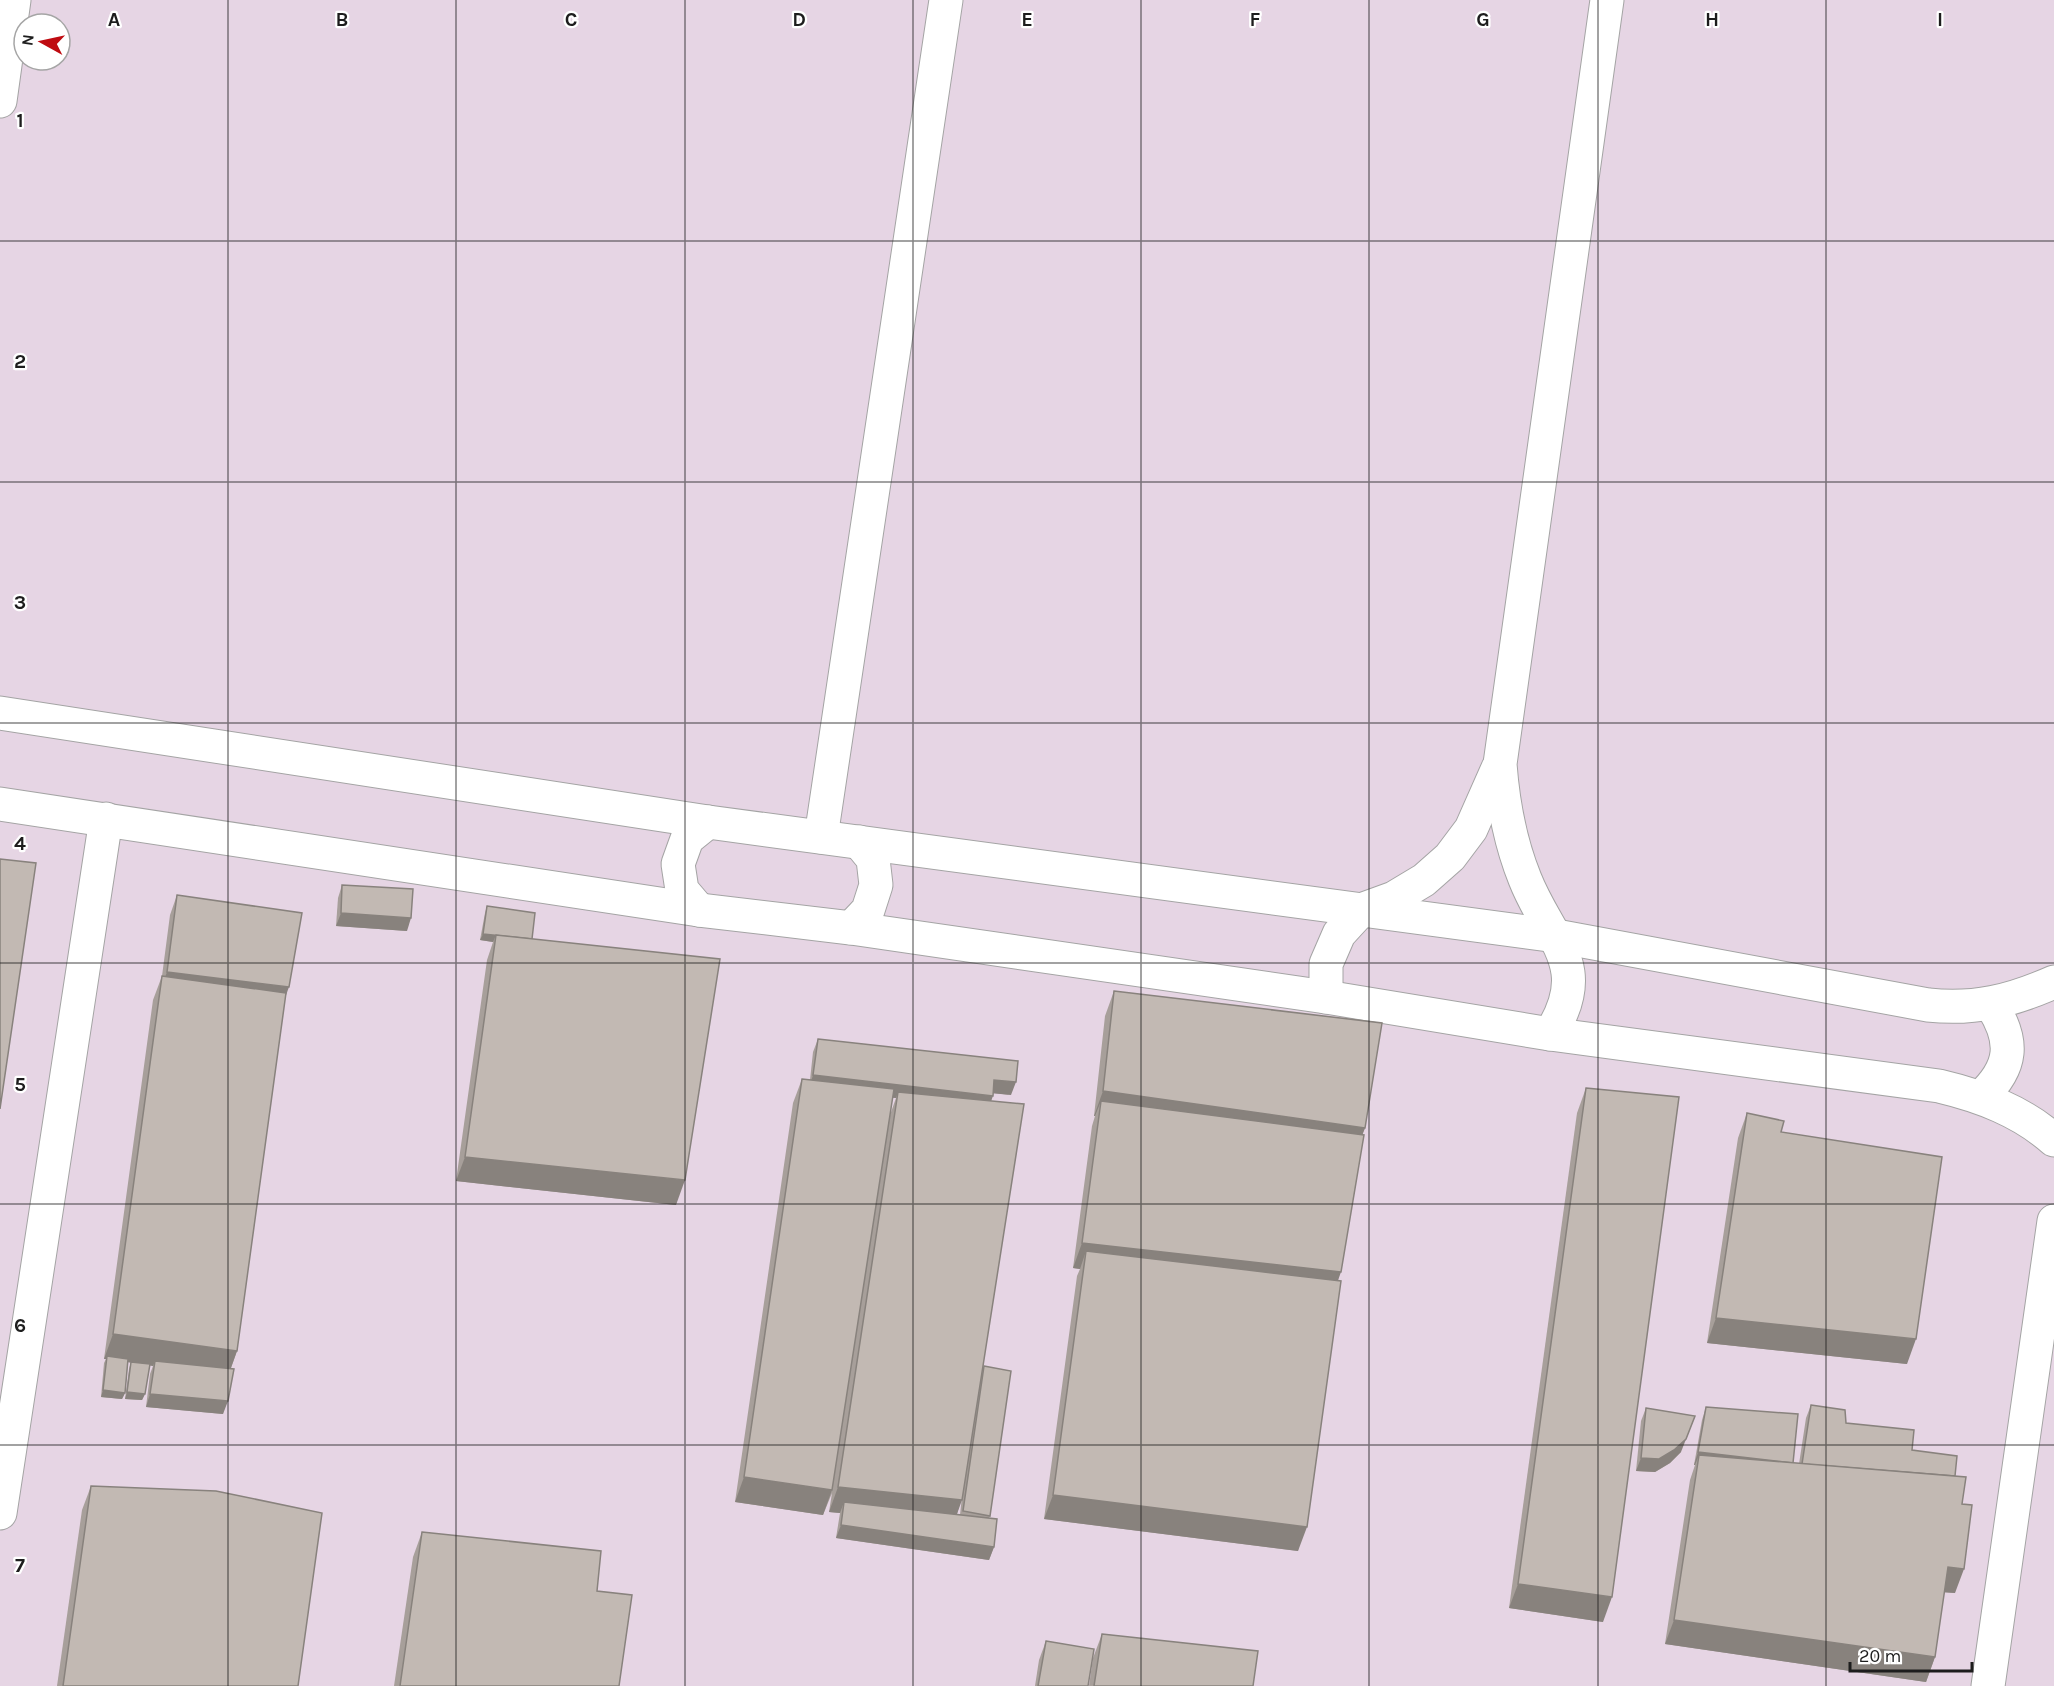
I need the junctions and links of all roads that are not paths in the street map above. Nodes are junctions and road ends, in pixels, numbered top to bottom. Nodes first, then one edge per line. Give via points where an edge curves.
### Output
1 (14, 0) edge
2 (946, 0) edge
3 (1607, 0) edge
4 (0, 101) edge
5 (0, 713) edge
6 (1500, 764) junction
7 (0, 804) edge
8 (106, 819) junction
9 (708, 822) junction
10 (821, 837) junction
11 (859, 842) junction
12 (699, 910) junction
13 (1361, 910) junction
14 (851, 928) junction
15 (1556, 936) junction
16 (2054, 982) edge
17 (1326, 997) junction
18 (1991, 1004) junction
19 (1550, 1034) junction
20 (1981, 1097) junction
21 (2054, 1140) edge
22 (2054, 1221) edge
23 (0, 1513) edge
24 (1988, 1686) edge

1 - 4 street
2 - 10 street
3 - 6 street
5 - 9 street
6 - 13 street via 1471,829 1450,857 1424,880 1394,898
6 - 15 street via 1502,794 1516,854
7 - 8 street
8 - 12 street
8 - 23 street
9 - 10 street
9 - 12 street via 687,839 678,864 682,890
10 - 11 street
11 - 13 street
11 - 14 street via 873,859 876,885 868,910
12 - 14 street
13 - 15 street
13 - 17 street via 1339,934 1326,964
14 - 17 street
15 - 18 street via 1928,1005
15 - 19 street via 1565,955 1568,997
16 - 18 street
17 - 19 street
18 - 20 street via 2002,1022 2007,1042 2006,1063 1996,1083
19 - 20 street via 1928,1084
20 - 21 street via 2032,1123
22 - 24 street

